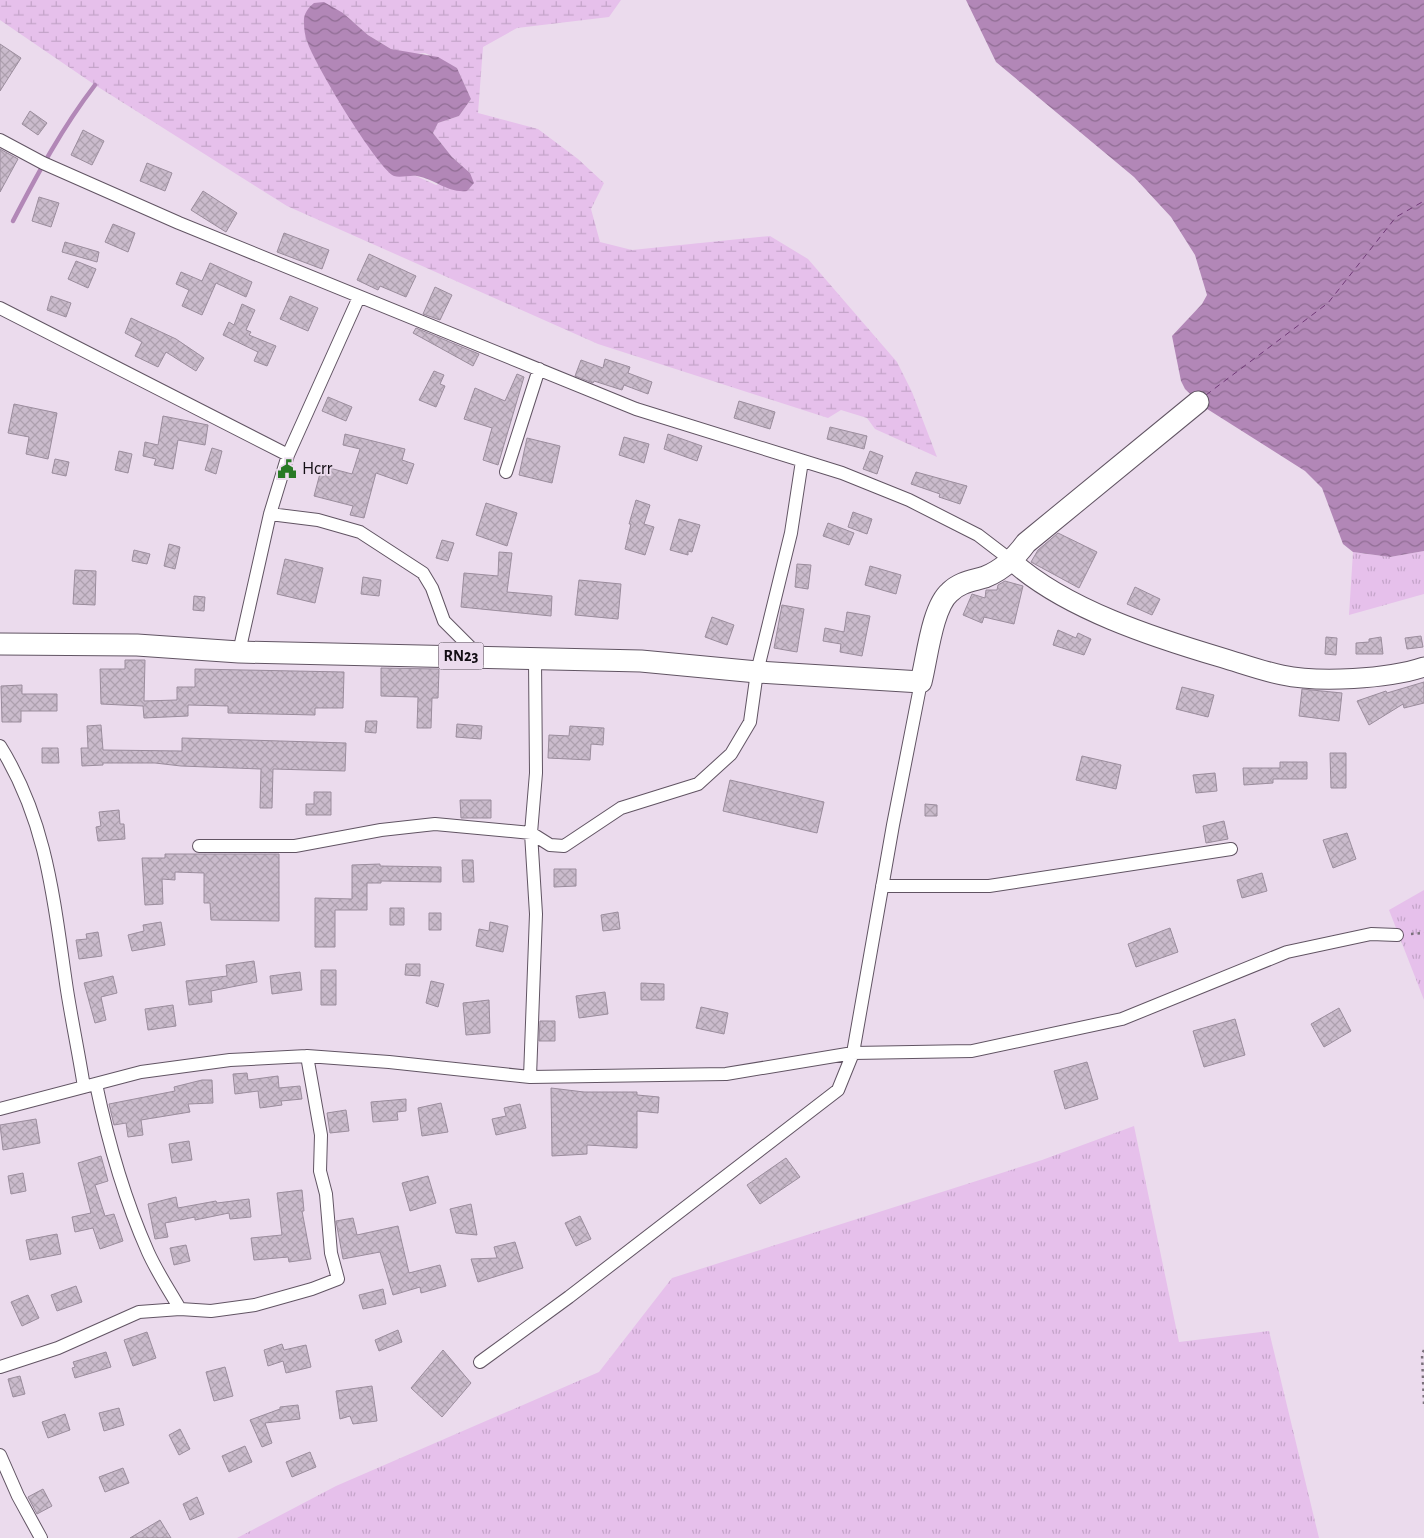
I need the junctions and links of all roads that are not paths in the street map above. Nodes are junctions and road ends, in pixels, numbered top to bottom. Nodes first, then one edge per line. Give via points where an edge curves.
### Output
1 (0, 140) edge
2 (359, 297) junction
3 (0, 308) edge
4 (540, 369) junction
5 (1198, 402) dead end
6 (288, 455) junction
7 (802, 462) junction
8 (506, 472) dead end
9 (270, 514) junction
10 (1012, 561) junction
11 (0, 644) edge
12 (240, 652) junction
13 (479, 656) junction
14 (535, 660) junction
15 (1424, 667) edge
16 (757, 672) junction
17 (921, 682) junction
18 (0, 746) edge
19 (531, 833) junction
20 (200, 846) dead end
21 (1231, 849) dead end
22 (882, 886) junction
23 (1397, 936) dead end
24 (853, 1053) junction
25 (307, 1056) junction
26 (530, 1077) junction
27 (90, 1086) junction
28 (0, 1109) edge
29 (180, 1309) junction
30 (480, 1362) dead end
31 (0, 1367) edge
32 (0, 1455) edge
33 (40, 1538) edge

1 - 2 street via 179,222
2 - 4 street
2 - 6 street
3 - 6 street
4 - 7 street via 636,409
4 - 8 street
5 - 10 main road via 1026,543
6 - 9 street
7 - 10 street via 842,473 955,521
7 - 16 street via 791,533
9 - 12 street
9 - 13 street via 318,520 360,532 423,573 444,621
10 - 15 main road via 1083,608 1168,642 1282,676 1354,680
10 - 17 main road via 949,592 939,607
11 - 12 main road, RN23 via 137,645
12 - 13 main road, RN23
13 - 14 main road, RN23
14 - 16 main road, RN23 via 641,661
14 - 19 street via 536,774
16 - 17 main road, RN23
16 - 19 street via 750,722 731,754 698,784 621,808 564,846 550,845
17 - 22 street
18 - 27 street via 27,798 42,838 55,901 67,990
19 - 20 street via 435,824 295,846
19 - 26 street via 536,914
21 - 22 street via 988,886
22 - 24 street
23 - 24 street via 1371,934 1287,952 1122,1019 972,1051
24 - 26 street via 726,1074
24 - 30 street via 838,1090 570,1297
25 - 26 street
25 - 27 street via 230,1060 141,1072
25 - 29 street via 321,1135 320,1171 326,1194 331,1253 338,1280 255,1305 211,1311
27 - 28 street
27 - 29 street via 124,1194 148,1253
29 - 31 street via 139,1312 58,1348
32 - 33 street

